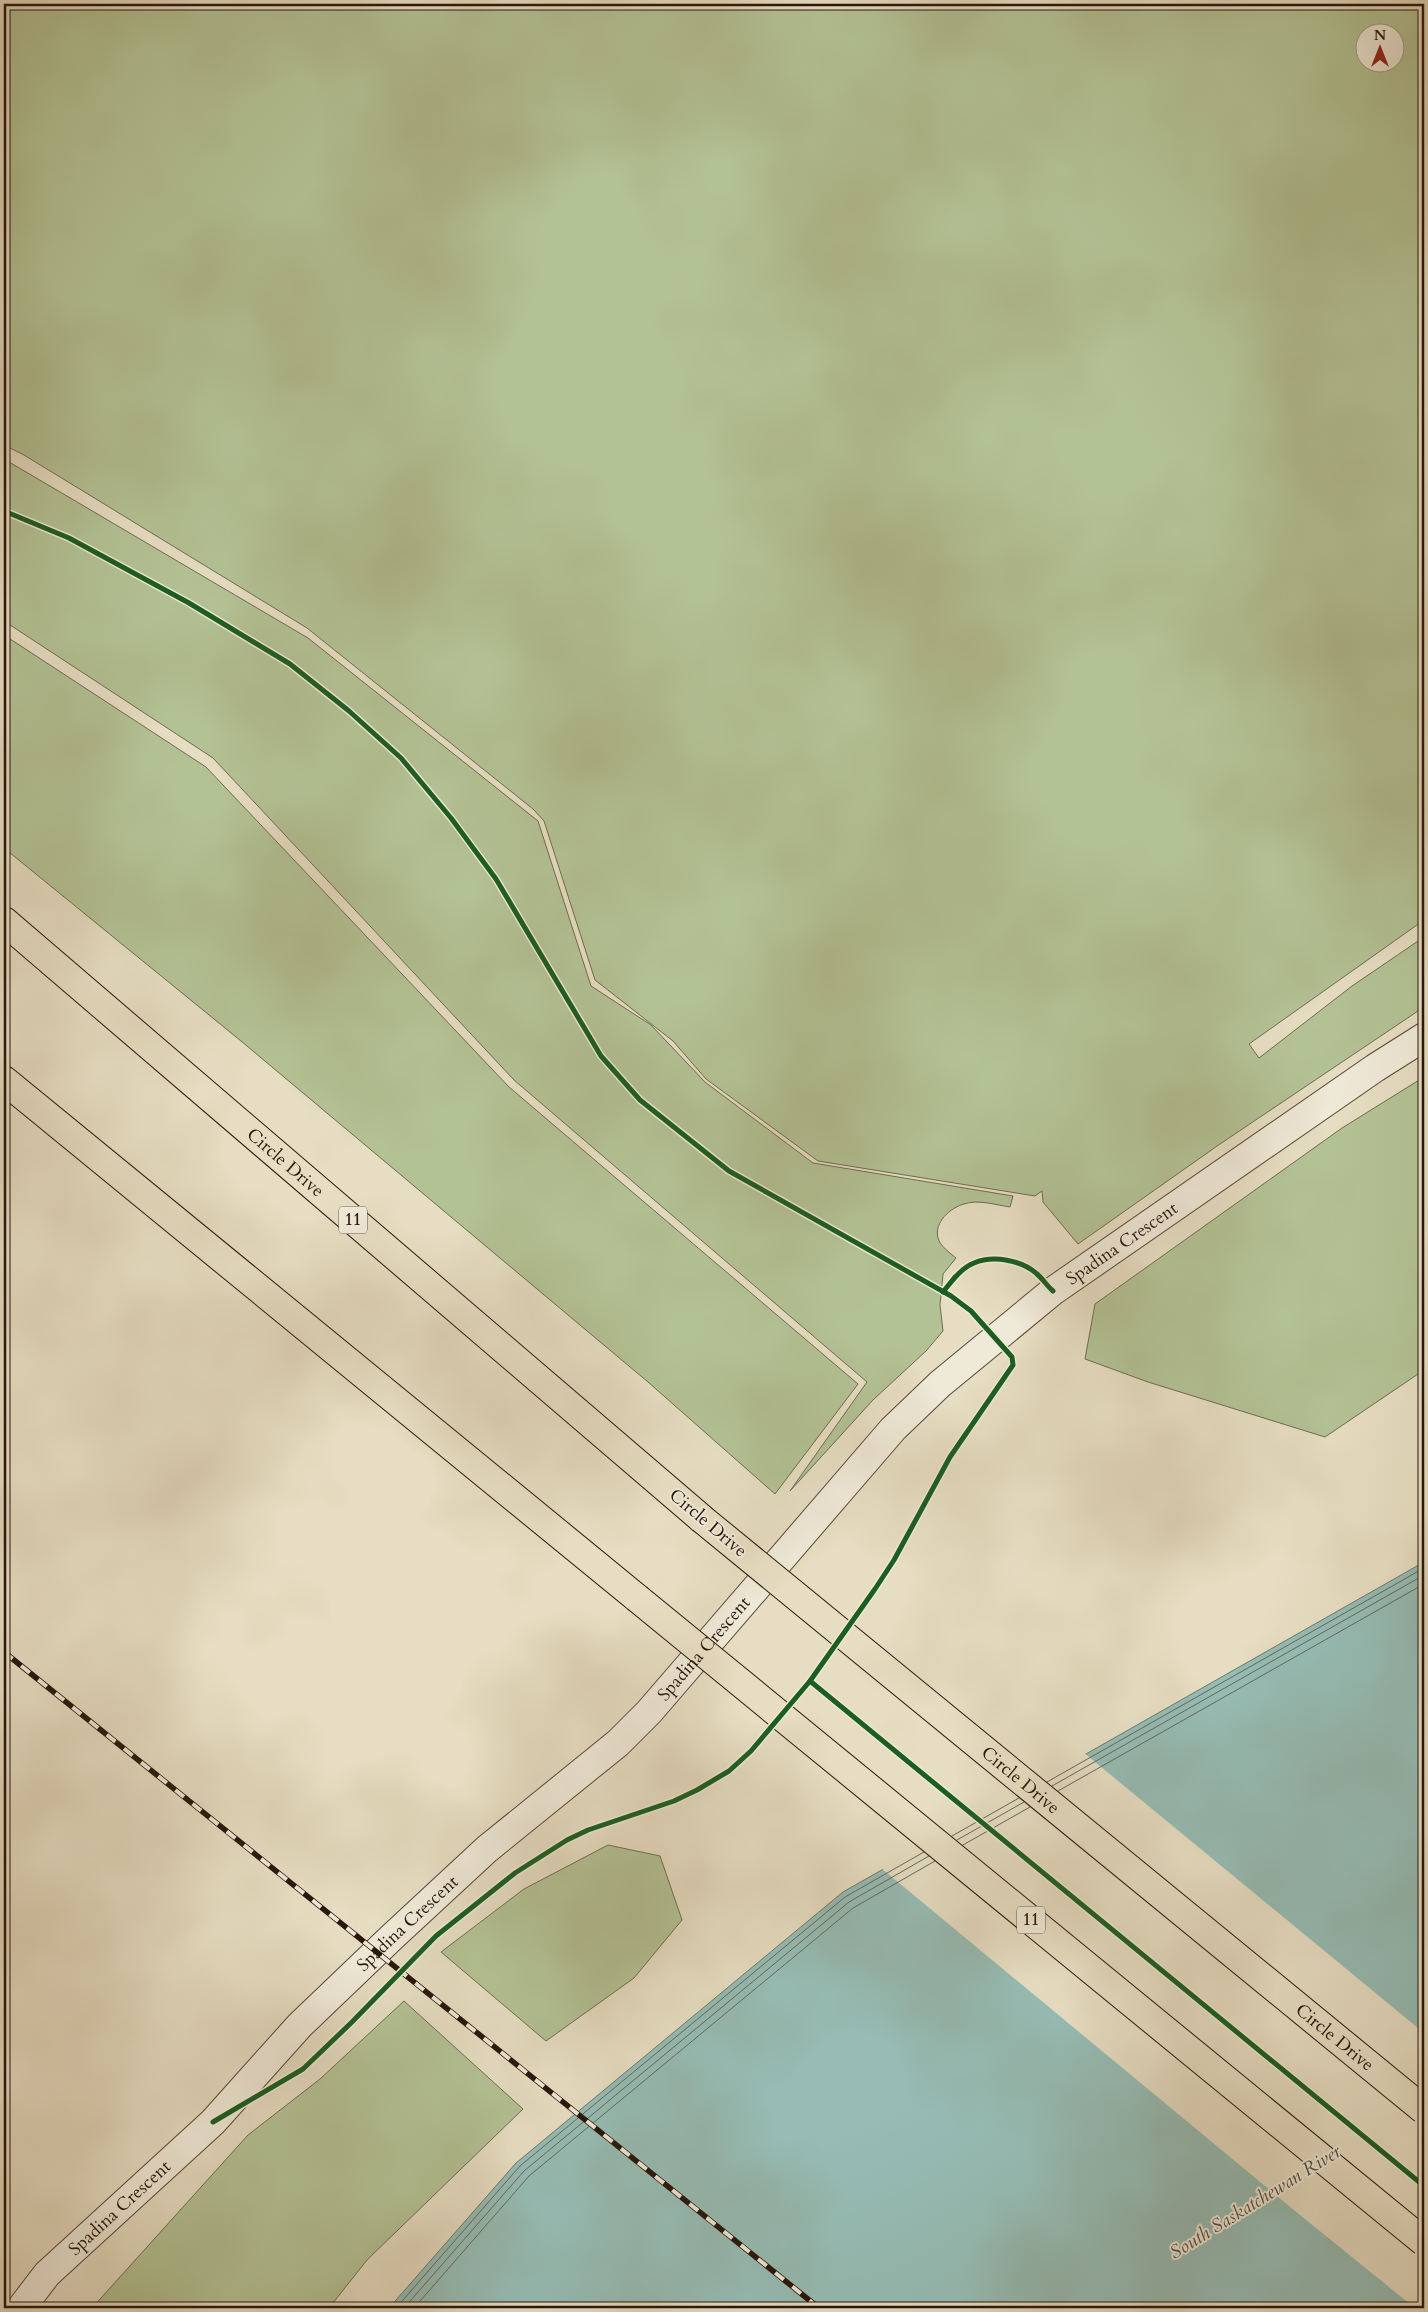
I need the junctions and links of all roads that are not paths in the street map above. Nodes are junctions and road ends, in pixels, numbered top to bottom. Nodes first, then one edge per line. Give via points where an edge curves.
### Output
1 (4, 921) edge
2 (1424, 1036) edge
3 (4, 1080) edge
4 (1424, 2110) edge
5 (1424, 2242) edge
6 (20, 2308) edge

1 - 4 highway, Circle Drive / 11, bridge via 702,1519
2 - 6 street, Spadina Crescent via 1068,1280 940,1384 893,1429 618,1743 487,1849 392,1936 300,2025 213,2122 47,2274
3 - 5 highway, 11, bridge

